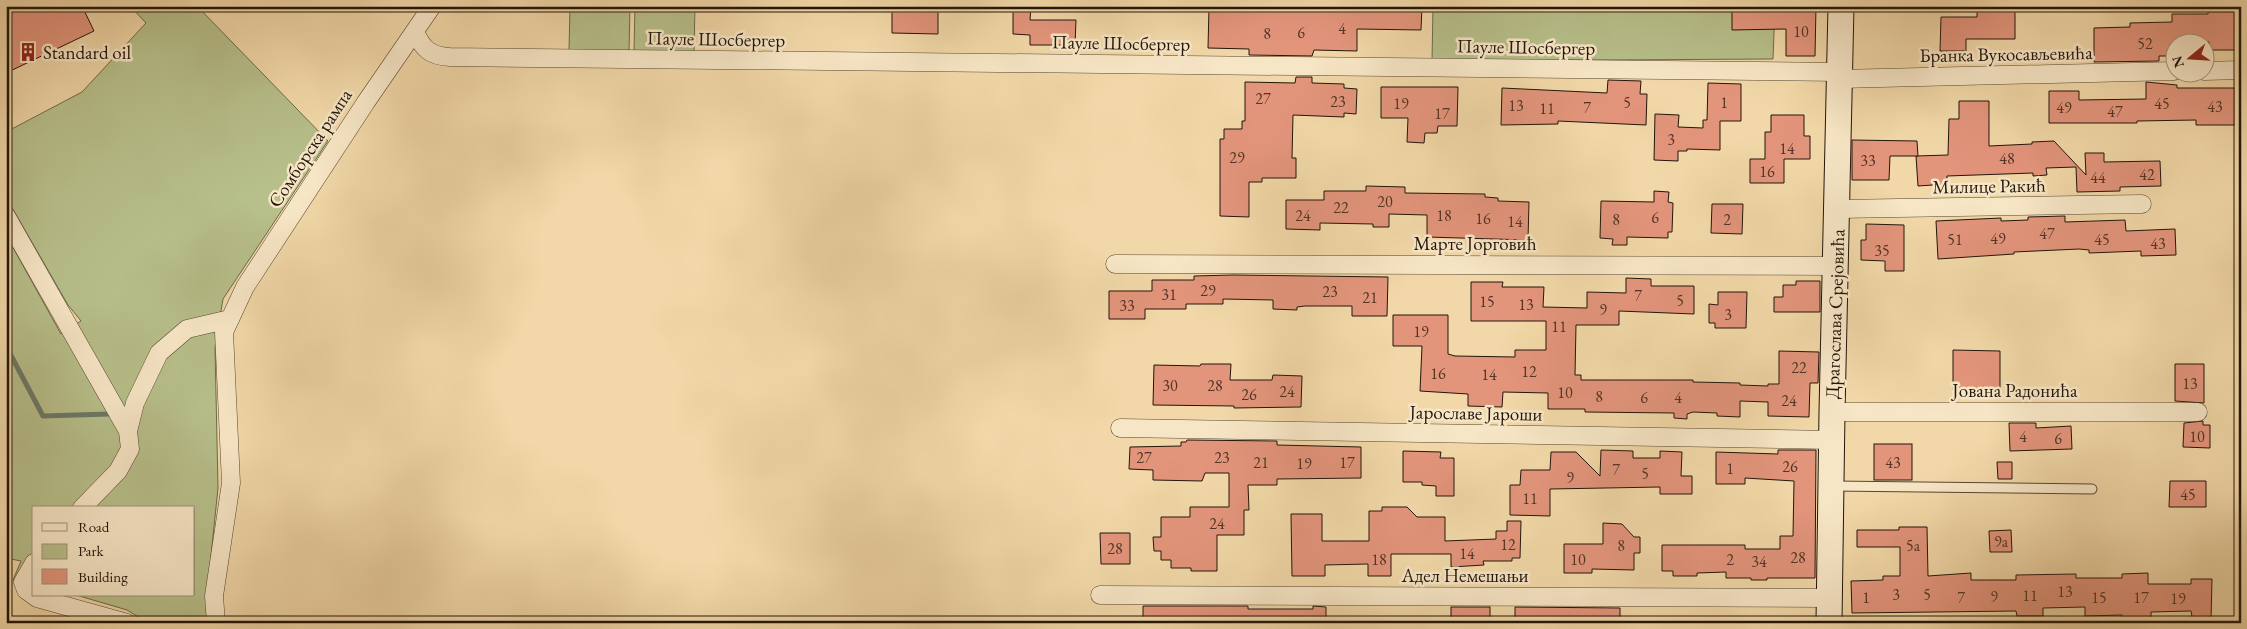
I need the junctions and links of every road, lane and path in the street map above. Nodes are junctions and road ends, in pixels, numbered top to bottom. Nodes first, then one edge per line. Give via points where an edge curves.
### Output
1 (432, 6) edge
2 (1842, 6) edge
3 (415, 32) junction
4 (2241, 70) edge
5 (2164, 71) edge
6 (2214, 71) edge
7 (1839, 75) junction
8 (2142, 204) dead end
9 (1838, 209) junction
10 (6, 216) edge
11 (1115, 264) dead end
12 (1835, 266) junction
13 (230, 318) junction
14 (1832, 412) junction
15 (2198, 412) dead end
16 (1120, 428) dead end
17 (128, 431) junction
18 (1832, 440) junction
19 (1831, 486) junction
20 (2092, 489) dead end
21 (84, 506) edge
22 (32, 567) edge
23 (32, 594) edge
24 (1100, 595) dead end
25 (34, 596) edge
26 (1829, 598) junction
27 (127, 623) edge
28 (216, 623) edge
29 (1829, 623) edge

1 - 3 street, Сомборска рампа
2 - 7 street, Драгослава Срејовића
3 - 7 street, Пауле Шосбергер via 426,50 436,56 450,57
3 - 13 street, Сомборска рампа via 245,287
4 - 6 street
5 - 7 street, Бранка Вукосављевића
7 - 9 street, Драгослава Срејовића
8 - 9 street, Милице Ракић
9 - 12 street, Драгослава Срејовића
10 - 17 street
11 - 12 street, Марте Јорговић
12 - 14 street, Драгослава Срејовића
13 - 17 street via 187,329 160,353 135,404
13 - 28 street, Сомборска рампа via 224,332 231,482 214,596
14 - 15 street, Јована Радонића
14 - 18 street, Драгослава Срејовића
16 - 18 street, Јарославе Јароши
17 - 21 street via 130,449 118,471
18 - 19 street, Драгослава Срејовића
19 - 20 lane
19 - 26 street, Драгослава Срејовића
22 - 23 street via 24,582 26,590
24 - 26 street, Адел Немешањи
25 - 27 street
26 - 29 street, Драгослава Срејовића

